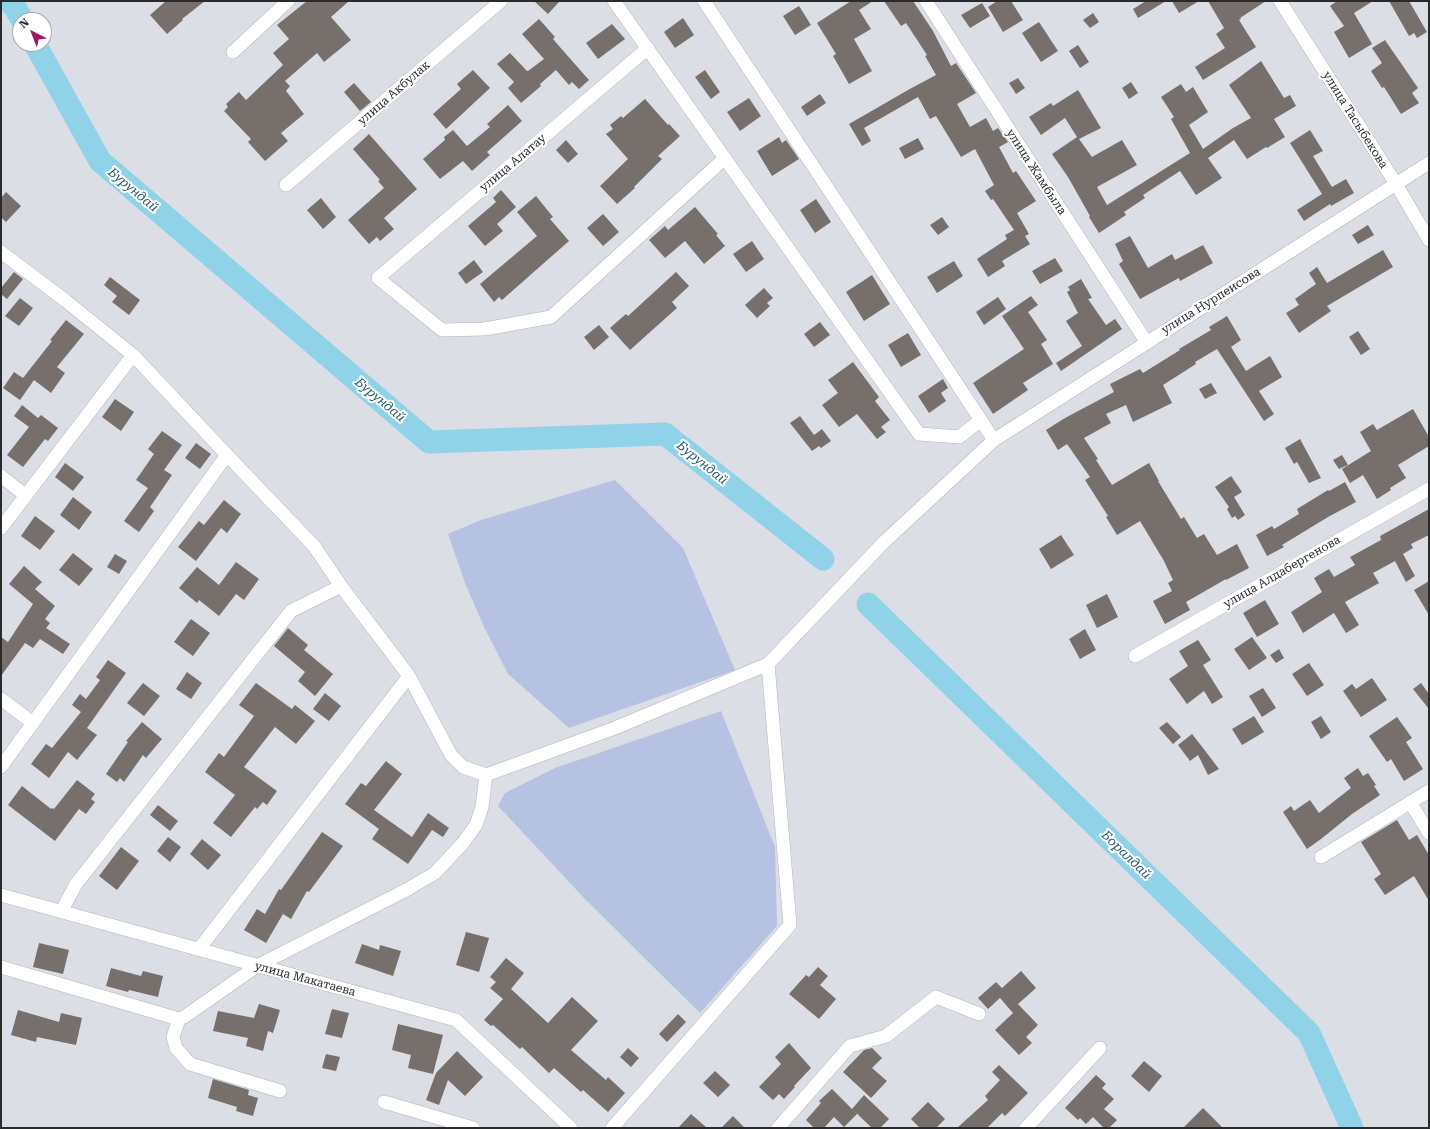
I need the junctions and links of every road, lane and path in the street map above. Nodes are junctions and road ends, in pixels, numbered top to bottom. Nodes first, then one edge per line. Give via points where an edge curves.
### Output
1 (288, 1) edge
2 (501, 1) edge
3 (614, 1) edge
4 (704, 1) edge
5 (926, 1) edge
6 (1280, 1) edge
7 (648, 48) junction
8 (233, 52) dead end
9 (725, 158) junction
10 (1429, 163) edge
11 (1396, 184) junction
12 (286, 185) dead end
13 (1429, 240) edge
14 (1, 252) edge
15 (1147, 343) junction
16 (133, 355) junction
17 (981, 420) junction
18 (994, 440) junction
19 (227, 456) junction
20 (1, 476) edge
21 (1429, 489) edge
22 (25, 495) junction
23 (1, 528) edge
24 (341, 586) junction
25 (1135, 656) dead end
26 (768, 664) junction
27 (409, 676) junction
28 (1, 699) edge
29 (32, 723) junction
30 (1, 767) edge
31 (486, 775) junction
32 (1429, 791) edge
33 (1410, 802) junction
34 (1429, 833) edge
35 (1321, 857) dead end
36 (1, 895) edge
37 (61, 912) junction
38 (199, 950) junction
39 (257, 966) junction
40 (1, 967) edge
41 (979, 1014) dead end
42 (179, 1019) junction
43 (1100, 1048) dead end
44 (280, 1091) dead end
45 (384, 1102) dead end
46 (473, 1128) edge
47 (572, 1128) edge
48 (612, 1128) edge
49 (778, 1128) edge
50 (1026, 1128) edge

1 - 8 street
2 - 12 street, улица Акбулак
3 - 7 street
4 - 17 street
5 - 15 street, улица Жамбыла
6 - 11 street, улица Тасыбекова
7 - 9 street
7 - 9 street, улица Алатау via 378,278 442,330 485,329 551,317
9 - 17 street via 919,434 959,437
10 - 11 street, улица Нурпеисова
11 - 13 street, улица Тасыбекова
11 - 15 street, улица Нурпеисова
14 - 16 street
15 - 18 street, улица Нурпеисова
16 - 19 street
16 - 22 street
17 - 18 street
18 - 26 street, улица Нурпеисова via 884,542
19 - 24 street via 314,546
19 - 29 street
20 - 22 street
21 - 25 street, улица Алдабергенова
22 - 23 street
24 - 27 street
24 - 37 street via 291,611 76,884
26 - 31 street via 615,728
26 - 48 street via 790,925
27 - 31 street via 451,755 463,767
27 - 38 street
28 - 29 street
29 - 30 street
31 - 39 street via 482,807 476,825 435,873
32 - 33 street
33 - 34 street
33 - 35 street
36 - 37 street, улица Макатаева
37 - 38 street, улица Макатаева
38 - 39 street, улица Макатаева
39 - 42 street
39 - 47 street, улица Макатаева via 456,1020
40 - 42 street
41 - 49 street via 936,997 886,1036 850,1046
42 - 44 street via 173,1037 176,1048 190,1064
43 - 50 street
45 - 46 street

